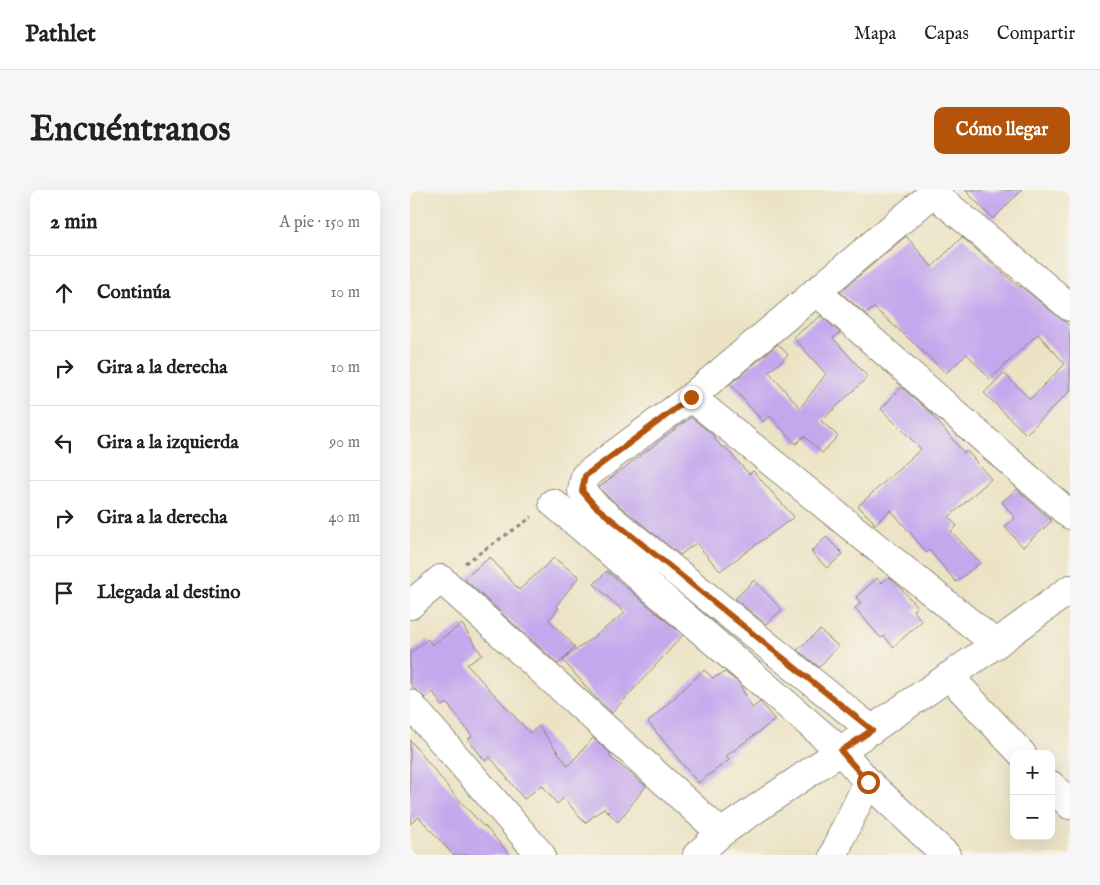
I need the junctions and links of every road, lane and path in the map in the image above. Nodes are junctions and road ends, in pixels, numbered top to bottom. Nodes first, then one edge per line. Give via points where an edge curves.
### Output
1 (935, 191) edge
2 (816, 291) junction
3 (1070, 307) edge
4 (691, 397) junction
5 (553, 503) joint
6 (1070, 514) edge
7 (441, 579) junction
8 (1070, 589) edge
9 (410, 605) edge
10 (996, 644) junction
11 (949, 676) junction
12 (410, 704) edge
13 (872, 730) junction
14 (1018, 750) edge
15 (841, 751) junction
16 (868, 782) junction
17 (1055, 789) edge
18 (1070, 805) edge
19 (721, 833) junction
20 (541, 855) edge
21 (696, 855) edge
22 (834, 855) edge
23 (946, 855) edge

1 - 2 street
1 - 3 street
2 - 4 street
2 - 6 street
4 - 10 street
4 - 13 street via 585,476 582,491 595,506
5 - 7 path
5 - 15 street
7 - 9 street
7 - 19 street
8 - 10 street
10 - 11 street
11 - 13 street
11 - 14 street
12 - 20 street
13 - 15 street
15 - 16 street
15 - 19 street
16 - 22 street
16 - 23 street
17 - 18 street
19 - 21 street

